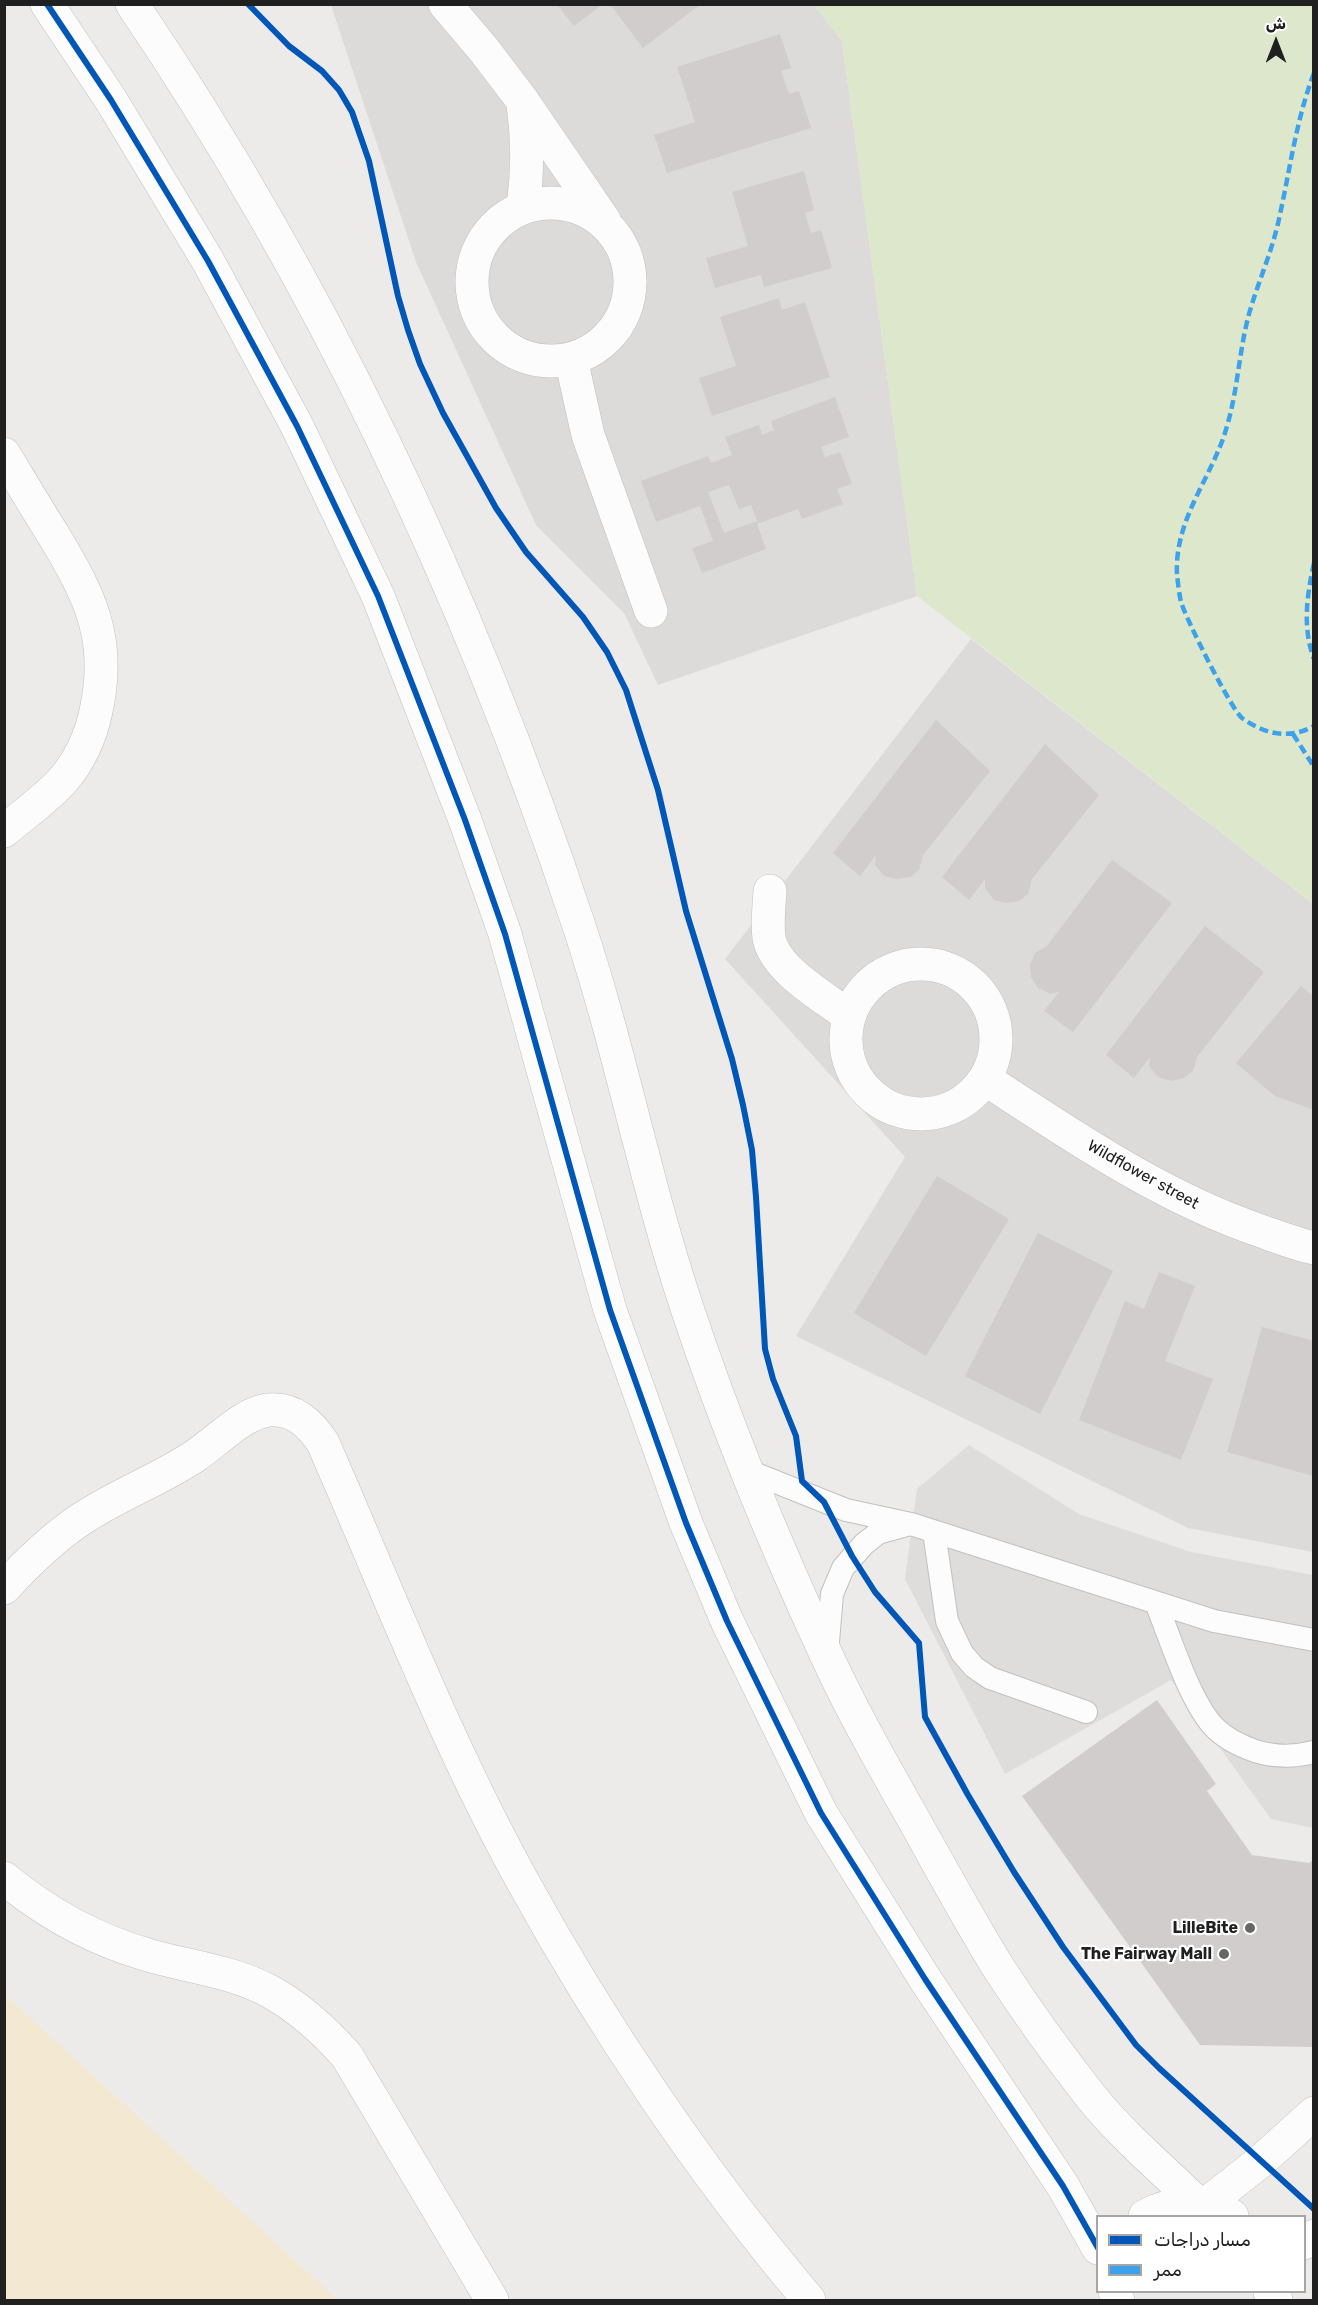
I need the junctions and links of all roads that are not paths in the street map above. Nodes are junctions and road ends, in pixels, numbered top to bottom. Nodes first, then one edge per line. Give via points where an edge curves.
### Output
1 (47, 4) edge
2 (132, 4) edge
3 (445, 4) edge
4 (522, 100) junction
5 (523, 207) junction
6 (608, 225) junction
7 (571, 359) junction
8 (5, 456) edge
9 (651, 611) dead end
10 (4, 831) edge
11 (770, 891) dead end
12 (849, 1016) junction
13 (985, 1080) junction
14 (1314, 1248) edge
15 (746, 1470) junction
16 (911, 1524) junction
17 (934, 1532) junction
18 (4, 1588) edge
19 (1156, 1603) junction
20 (1314, 1640) edge
21 (827, 1658) junction
22 (1086, 1712) dead end
23 (1314, 1752) edge
24 (4, 1878) edge
25 (1314, 2113) edge
26 (1211, 2208) edge
27 (1149, 2215) edge
28 (1096, 2244) edge
29 (492, 2301) edge
30 (809, 2301) edge

1 - 28 street via 111,100 208,261 297,426 378,596 505,934 610,1310 686,1523 737,1643 821,1813 901,1942 1063,2186
2 - 15 street via 219,137 312,300 401,479 504,716 580,930 685,1301
3 - 4 street
4 - 5 street via 527,153
4 - 6 street
5 - 6 street via 546,202 568,204
5 - 7 street via 486,236 475,258 471,282 475,305 485,327 502,344 523,356 547,361
6 - 7 street via 622,244 630,267 631,291 612,334
7 - 9 street via 588,435
8 - 10 street via 90,601 102,660 101,691 94,721 76,763 62,781
11 - 12 street via 768,927 773,952 790,971
12 - 13 street via 845,1037 848,1059 857,1079 889,1107 910,1113 932,1113 971,1096
12 - 13 street via 872,981 891,970 911,964 932,964 953,971 971,982 985,998 994,1018 994,1060
13 - 14 street, Wildflower street via 1157,1186 1228,1220
15 - 16 lane via 846,1510
15 - 21 street
16 - 17 lane
16 - 21 lane via 878,1533 843,1568 832,1594
17 - 19 lane
17 - 22 lane via 947,1621 962,1653 990,1678
18 - 30 street via 89,1514 194,1457 252,1414 285,1411 301,1417 323,1443 472,1783 523,1882 574,1970 672,2119
19 - 20 lane via 1214,1621
19 - 23 lane via 1197,1703 1215,1728 1239,1745 1268,1755
21 - 26 street via 939,1864 1028,2011 1097,2104
24 - 29 street via 69,1922 114,1943 235,1977 300,2009 327,2033 364,2081
25 - 26 street
26 - 27 street via 1171,2205

